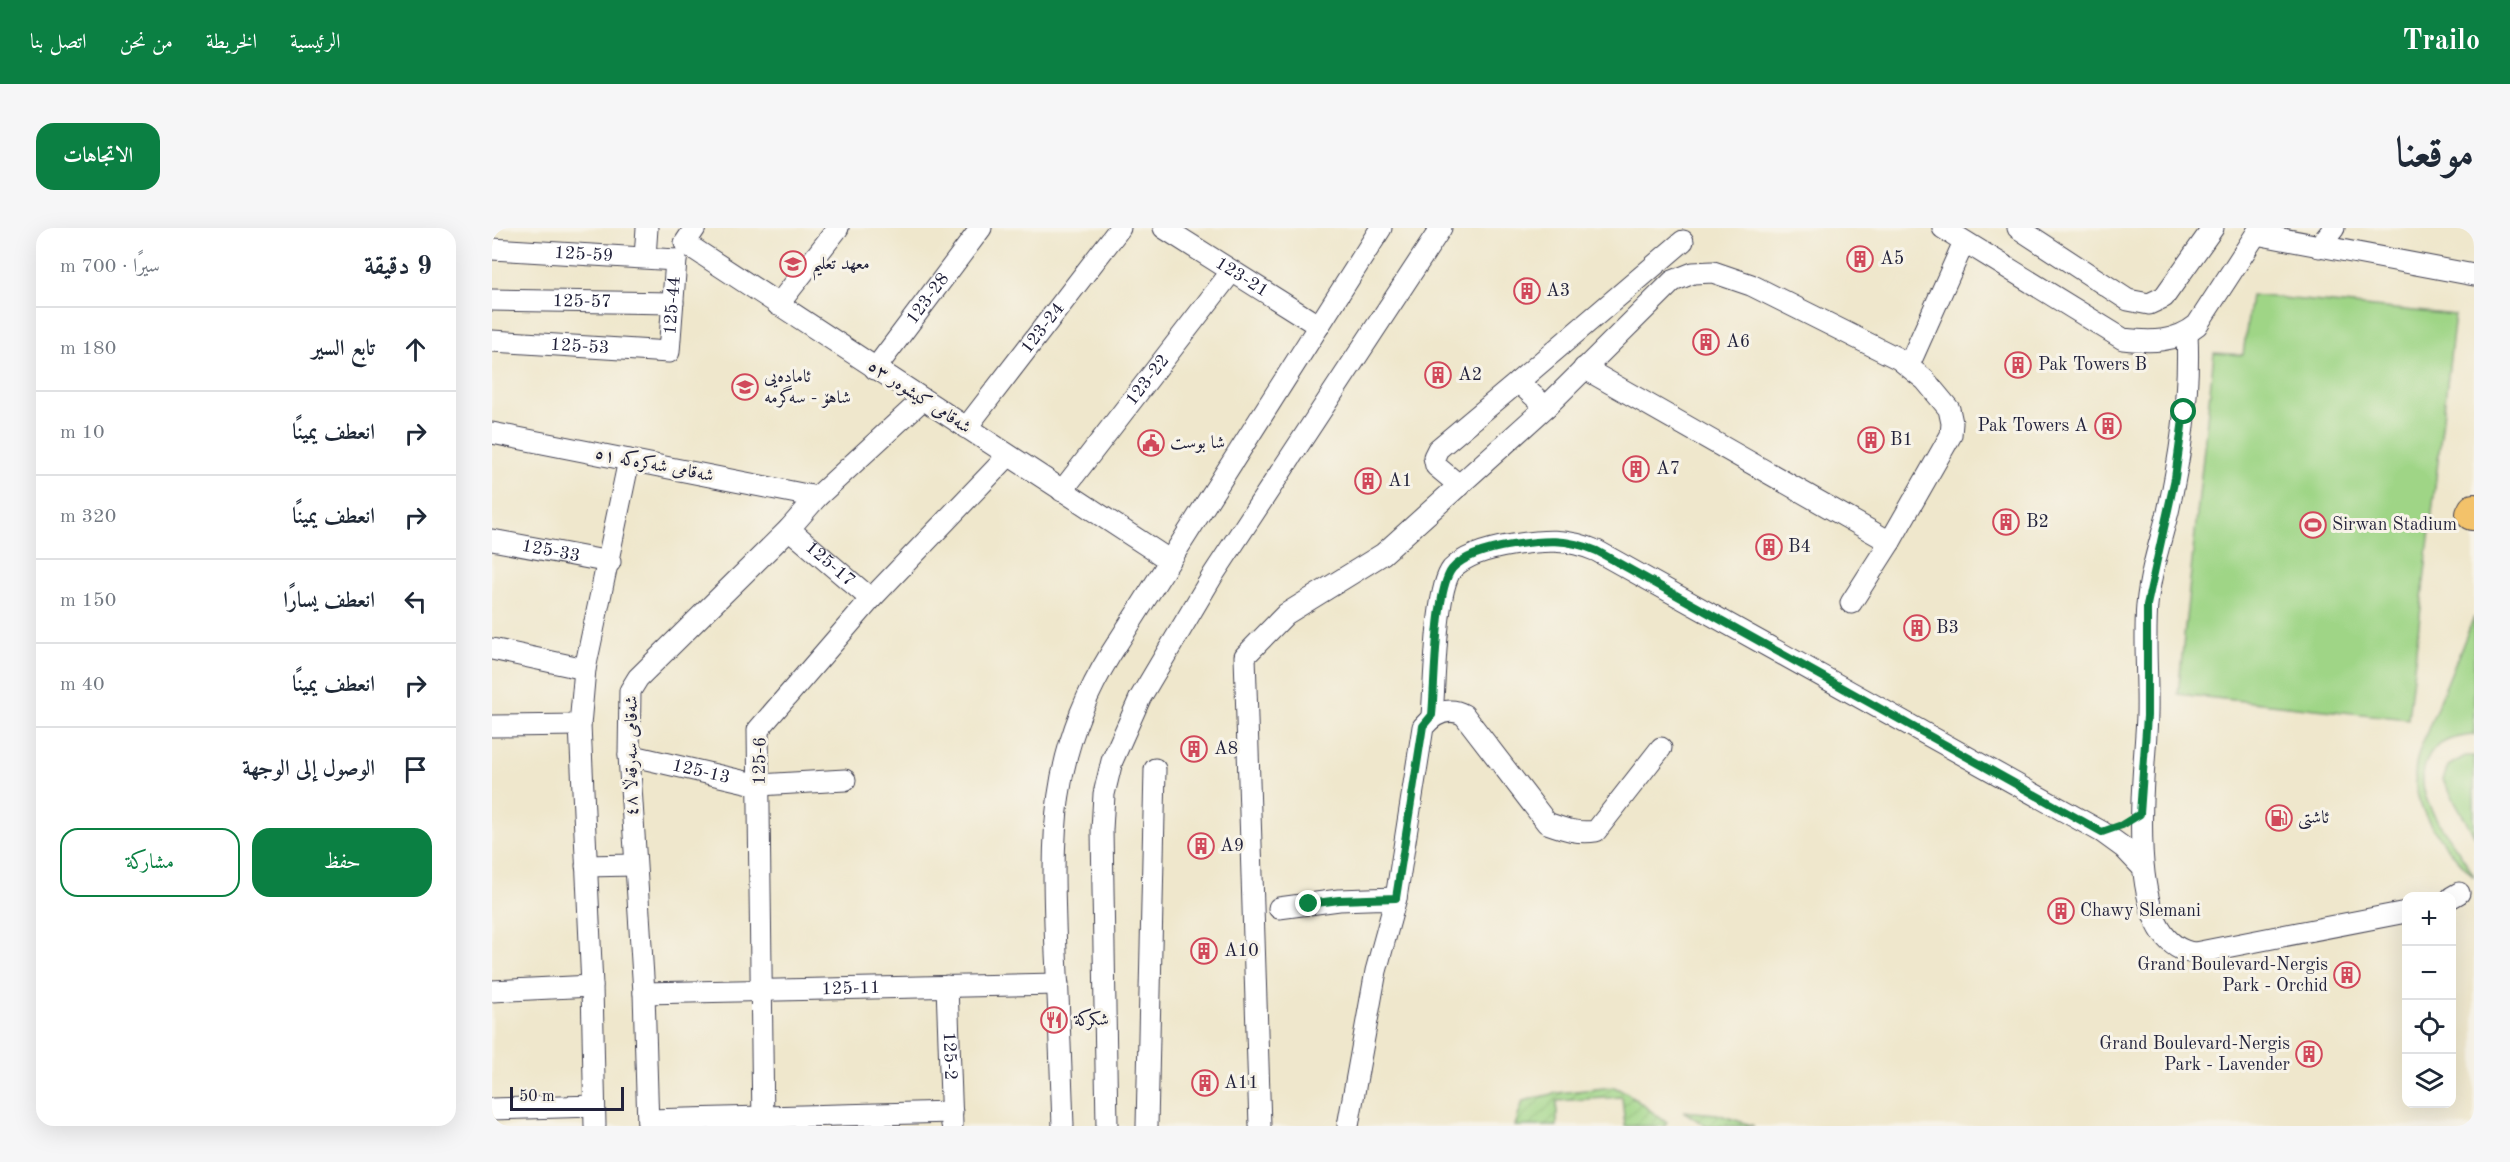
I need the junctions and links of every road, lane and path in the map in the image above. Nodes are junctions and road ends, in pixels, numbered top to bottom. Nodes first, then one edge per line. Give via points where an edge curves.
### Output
1 (647, 228) edge
2 (695, 228) edge
3 (838, 228) edge
4 (981, 228) edge
5 (1120, 228) edge
6 (1164, 228) edge
7 (1381, 228) edge
8 (1441, 228) edge
9 (2018, 228) edge
10 (2213, 228) edge
11 (2334, 228) edge
12 (2258, 231) edge
13 (1954, 235) edge
14 (1683, 241) dead end
15 (2319, 248) junction
16 (492, 249) edge
17 (694, 250) junction
18 (645, 257) junction
19 (676, 260) junction
20 (1232, 271) junction
21 (2474, 275) edge
22 (492, 300) edge
23 (672, 303) junction
24 (1612, 304) junction
25 (778, 305) junction
26 (1630, 322) junction
27 (1319, 326) junction
28 (2187, 333) junction
29 (492, 341) edge
30 (669, 352) joint
31 (1904, 362) junction
32 (1584, 368) junction
33 (875, 369) junction
34 (1518, 382) junction
35 (922, 400) junction
36 (1546, 407) junction
37 (966, 428) junction
38 (492, 433) edge
39 (1008, 456) junction
40 (629, 460) junction
41 (1460, 486) junction
42 (1062, 491) junction
43 (817, 497) junction
44 (789, 529) junction
45 (492, 540) edge
46 (1890, 542) junction
47 (1169, 560) junction
48 (610, 562) junction
49 (871, 599) junction
50 (1851, 603) dead end
51 (492, 650) edge
52 (585, 669) junction
53 (1432, 715) junction
54 (580, 725) junction
55 (492, 726) edge
56 (1661, 748) dead end
57 (629, 755) junction
58 (1155, 769) dead end
59 (845, 780) dead end
60 (759, 785) junction
61 (2140, 814) junction
62 (2102, 832) junction
63 (634, 865) junction
64 (586, 866) junction
65 (2143, 868) junction
66 (1396, 898) junction
67 (1279, 908) dead end
68 (2402, 913) edge
69 (1058, 984) junction
70 (592, 986) junction
71 (947, 986) junction
72 (761, 990) junction
73 (492, 991) edge
74 (644, 993) junction
75 (492, 1109) edge
76 (595, 1116) edge
77 (952, 1119) edge
78 (857, 1120) edge
79 (763, 1121) edge
80 (648, 1123) edge
81 (1063, 1126) edge
82 (1107, 1126) edge
83 (1147, 1126) edge
84 (1260, 1126) edge
85 (1348, 1126) edge

1 - 18 street
2 - 17 street via 685,243
3 - 25 street
4 - 33 street, 123-28
5 - 37 street, 123-24
6 - 20 street, 123-21
7 - 27 street
8 - 82 street via 1213,575 1140,698 1112,762 1104,794 1102,830
9 - 10 street via 2128,300 2149,304 2164,297
11 - 15 street
12 - 15 street
12 - 28 street via 2210,307
13 - 28 street via 2122,339 2156,343
13 - 31 street
14 - 24 street
15 - 21 street
16 - 18 street, 125-59
17 - 19 street
17 - 25 street, شەقامی کیشوەر ٥٣
18 - 19 street, 125-59
19 - 23 street, 125-44
20 - 27 street, 123-21
20 - 42 street, 123-22
22 - 23 street, 125-57
23 - 30 street, 125-44
24 - 26 street
24 - 34 street
25 - 33 street, شەقامی کیشوەر ٥٣
26 - 31 street via 1673,281 1693,273 1713,272 1751,285
26 - 32 street
27 - 47 street
28 - 61 street via 2188,368 2180,445 2147,605 2147,716
29 - 30 street, 125-53
31 - 46 street via 1949,409 1952,423 1951,435
32 - 36 street
32 - 46 street
33 - 35 street, شەقامی کیشوەر ٥٣
34 - 36 street
34 - 41 street via 1438,449 1434,457 1436,466
35 - 37 street, شەقامی کیشوەر ٥٣
35 - 43 street, شەقامی سەرقەڵا ٤٨
36 - 41 street
37 - 39 street, شەقامی کیشوەر ٥٣
38 - 40 street, شەقامی شەکرەکە ٥١
39 - 42 street, شەقامی کیشوەر ٥٣
39 - 49 street, 125-6
40 - 43 street, شەقامی شەکرەکە ٥١
40 - 48 street
41 - 84 street via 1383,554 1286,614 1245,656
42 - 47 street, شەقامی کیشوەر ٥٣
43 - 44 street, شەقامی سەرقەڵا ٤٨
44 - 49 street, 125-17
44 - 57 street, شەقامی سەرقەڵا ٤٨ via 638,678 630,691
45 - 48 street, 125-33
46 - 50 street
47 - 69 street via 1093,682 1065,760 1053,850
48 - 52 street
49 - 60 street, 125-6 via 758,730
51 - 52 street
52 - 54 street
53 - 56 street via 1457,711 1464,716 1547,823 1576,832 1596,831 1605,823
53 - 62 street via 1441,599 1452,569 1497,547 1541,540 1569,541 1597,551
53 - 66 street via 1423,726
54 - 55 street
54 - 64 street
57 - 60 street, 125-13
57 - 63 street, شەقامی سەرقەڵا ٤٨
58 - 83 street
59 - 60 street, 125-13
60 - 72 street, 125-6
61 - 62 street
61 - 65 street
62 - 65 street
63 - 64 street
63 - 74 street, شەقامی سەرقەڵا ٤٨
64 - 70 street
65 - 68 street via 2161,929 2171,944 2186,952 2204,952
66 - 67 street
66 - 85 street via 1376,970
69 - 71 street, 125-11
69 - 81 street
70 - 73 street
70 - 76 street
71 - 72 street, 125-11
71 - 77 street, 125-2
72 - 74 street, 125-11
72 - 79 street, 125-6
74 - 80 street, شەقامی سەرقەڵا ٤٨
75 - 76 street
77 - 78 street
78 - 79 street
79 - 80 street

